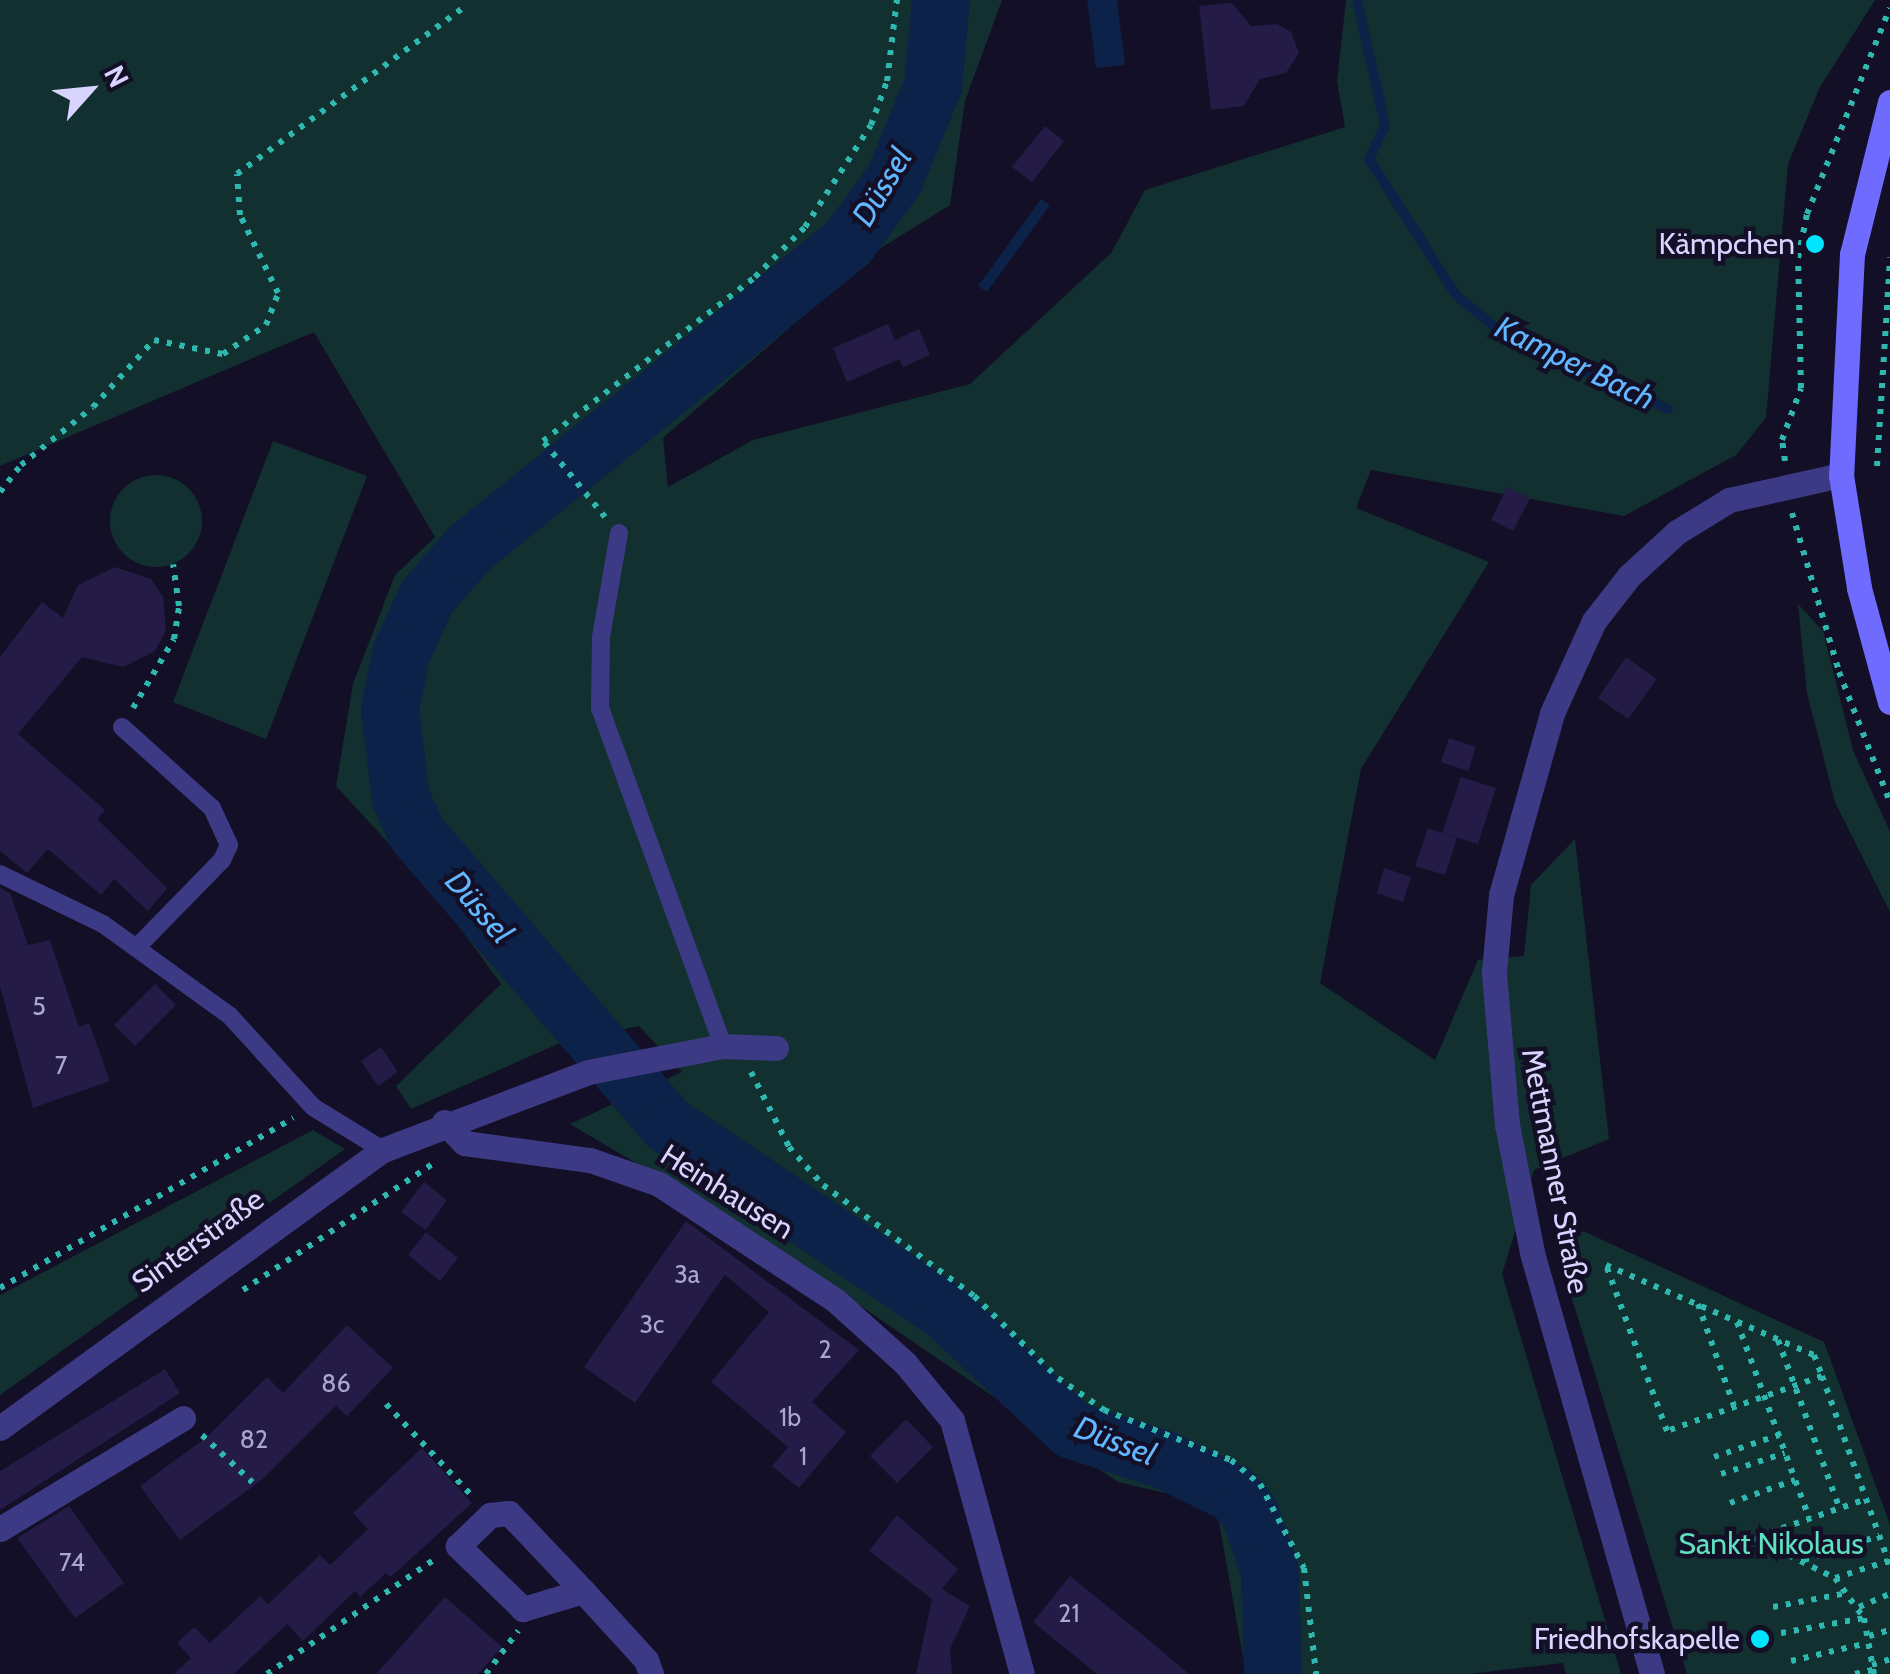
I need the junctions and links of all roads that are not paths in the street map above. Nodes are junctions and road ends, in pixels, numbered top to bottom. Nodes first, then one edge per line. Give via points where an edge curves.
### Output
1 (1890, 102) edge
2 (1842, 476) junction
3 (619, 533) dead end
4 (1890, 702) edge
5 (122, 727) road end
6 (0, 874) edge
7 (136, 948) junction
8 (732, 1046) junction
9 (776, 1048) dead end
10 (444, 1122) junction
11 (383, 1150) junction
12 (183, 1418) road end
13 (0, 1428) edge
14 (0, 1529) edge
15 (583, 1591) junction
16 (651, 1674) edge
17 (1022, 1674) edge
18 (1652, 1674) edge

1 - 2 main road via 1852,254
2 - 4 main road via 1860,588
2 - 18 street, Mettmanner Straße via 1729,500 1677,532 1629,576 1594,621 1540,747 1501,895 1494,972 1506,1126 1532,1252
3 - 8 lane via 601,637 604,724
5 - 7 lane via 212,808 229,844 222,860
6 - 7 lane via 104,924
7 - 11 lane via 230,1016 314,1107
8 - 9 street
8 - 10 street via 588,1072
10 - 11 street, Sinterstraße
10 - 17 street, Heinhausen via 464,1143 590,1160 659,1184 834,1300 905,1362 952,1420
11 - 13 street, Sinterstraße
12 - 14 street
15 - 15 street via 509,1513 490,1516 458,1546 523,1609
15 - 16 street via 646,1660

